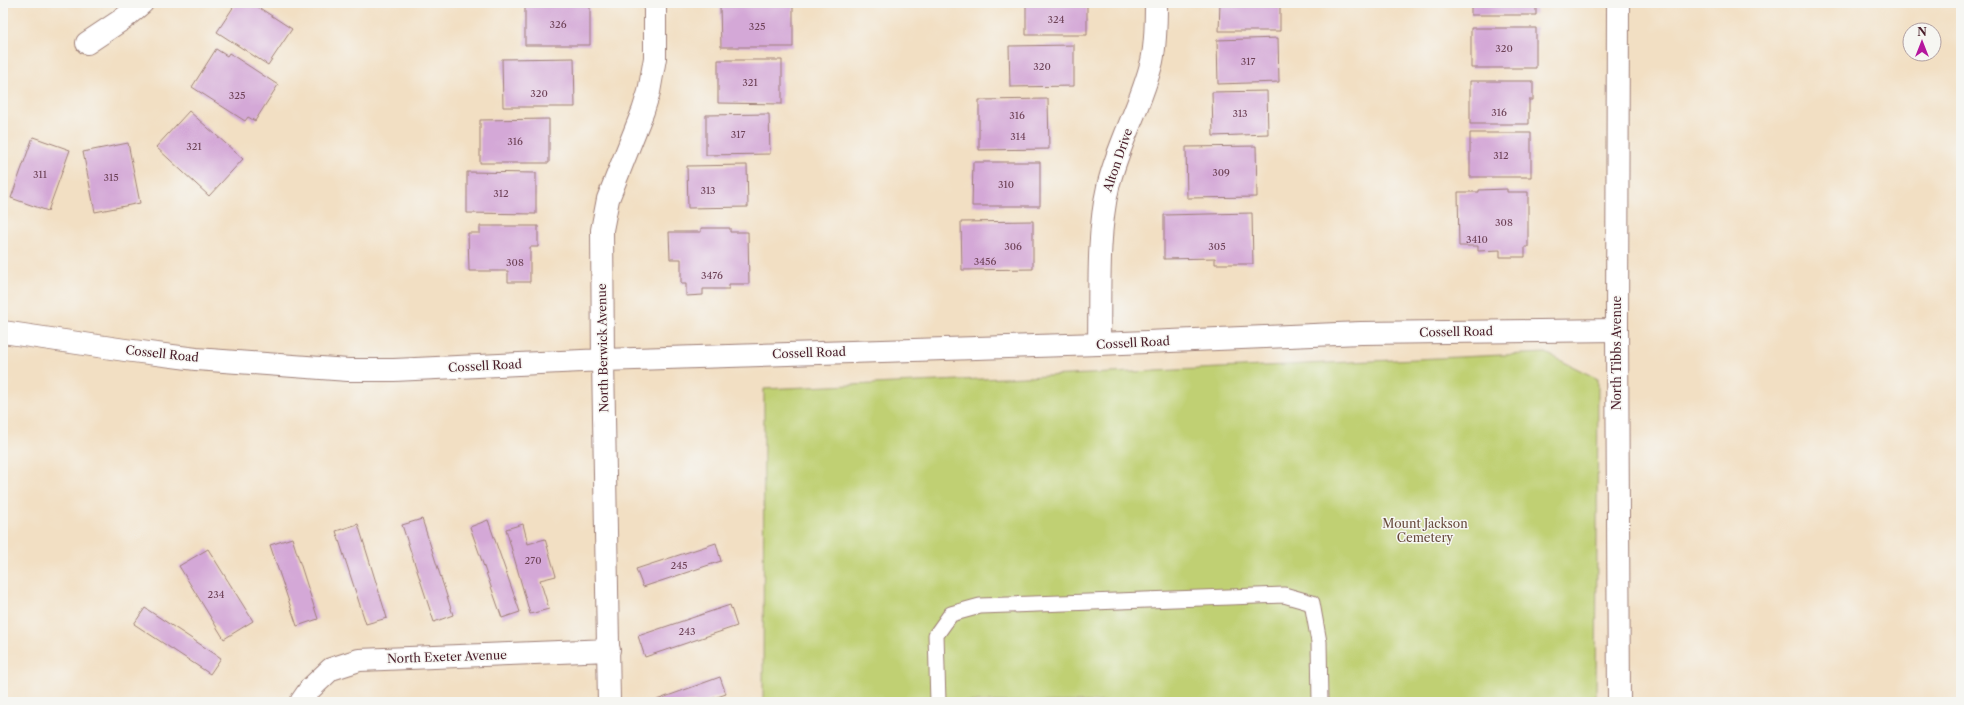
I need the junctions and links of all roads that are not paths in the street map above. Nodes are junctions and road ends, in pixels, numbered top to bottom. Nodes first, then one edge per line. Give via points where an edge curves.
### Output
1 (655, 3) edge
2 (1156, 3) edge
3 (1618, 3) edge
4 (137, 7) edge
5 (87, 43) dead end
6 (1617, 330) junction
7 (3, 332) edge
8 (1100, 344) junction
9 (603, 360) junction
10 (609, 650) junction
11 (301, 702) edge
12 (609, 702) edge
13 (938, 702) edge
14 (1320, 702) edge
15 (1619, 702) edge

1 - 9 street, North Berwick Avenue via 655,58 649,92 608,199 604,220
2 - 8 street, Alton Drive via 1156,38 1152,60 1110,176 1104,205
3 - 6 street, North Tibbs Avenue
4 - 5 street
6 - 8 street, Cossell Road via 1361,333
6 - 15 street, North Tibbs Avenue
7 - 9 street, Cossell Road via 196,358 348,370
8 - 9 street, Cossell Road
9 - 10 street, North Berwick Avenue
10 - 11 street, North Exeter Avenue via 358,660 331,669 310,689
10 - 12 street, North Berwick Avenue
13 - 14 lane via 936,635 951,614 980,606 1284,594 1312,603 1319,642

